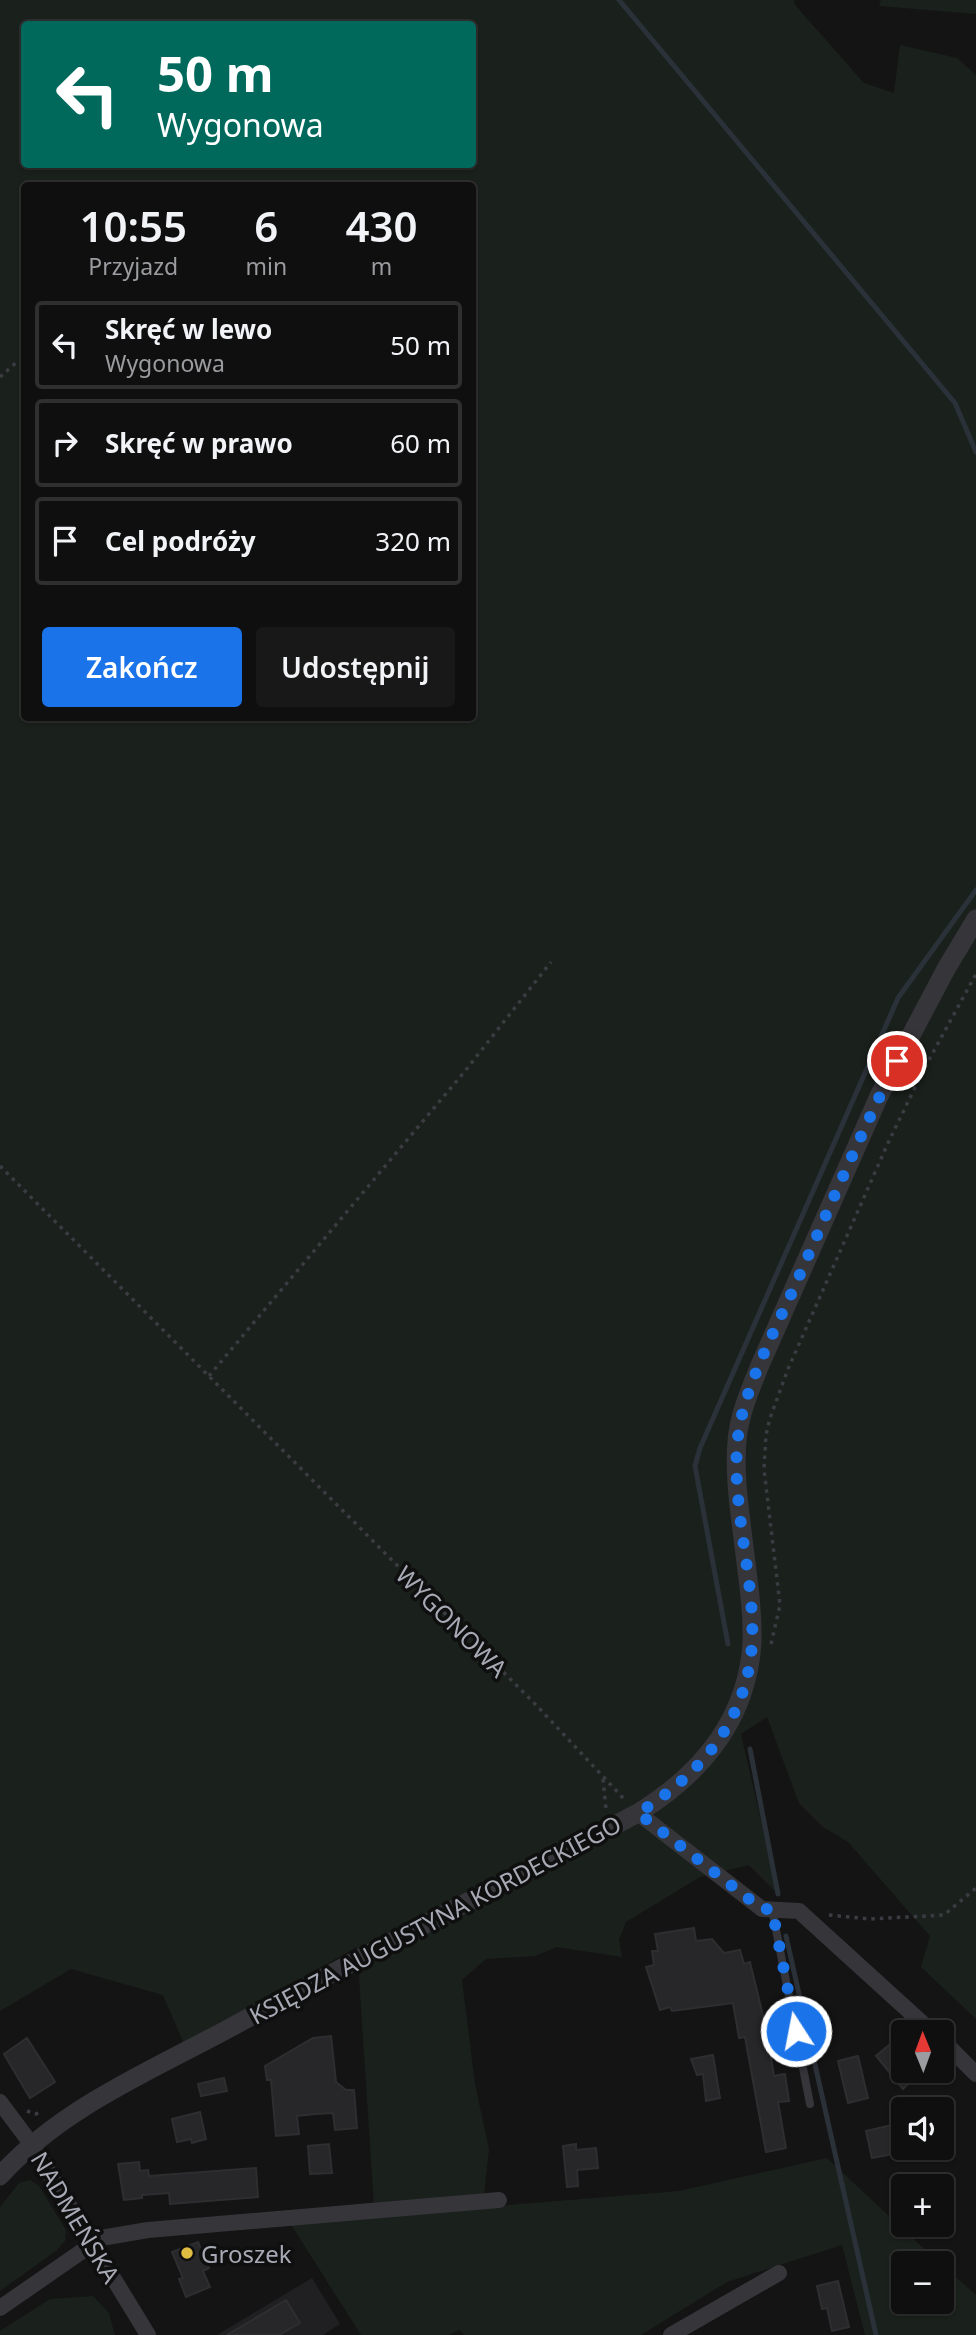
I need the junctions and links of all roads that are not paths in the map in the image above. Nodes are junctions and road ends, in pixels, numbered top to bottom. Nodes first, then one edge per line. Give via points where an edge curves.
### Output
1 (976, 919) edge
2 (638, 1813) junction
3 (772, 1909) junction
4 (919, 2020) edge
5 (954, 2052) edge
6 (976, 2074) edge
7 (0, 2102) edge
8 (810, 2104) dead end
9 (32, 2145) junction
10 (0, 2176) edge
11 (499, 2200) dead end
12 (92, 2243) junction
13 (779, 2273) dead end
14 (0, 2308) edge
15 (148, 2335) edge
16 (671, 2335) edge

1 - 2 street, KSIĘDZA AUGUSTYNA KORDECKIEGO via 875,1105 746,1401 736,1469 752,1645 739,1700 724,1731 695,1771
2 - 3 street via 762,1909
2 - 9 street, KSIĘDZA AUGUSTYNA KORDECKIEGO via 99,2098
3 - 4 street via 799,1911
3 - 8 lane
5 - 6 street
7 - 9 street, NADMEŃSKA
9 - 10 street, KSIĘDZA AUGUSTYNA KORDECKIEGO
9 - 12 street, NADMEŃSKA
11 - 12 street via 148,2230 106,2235
12 - 14 street
12 - 15 street, NADMEŃSKA
13 - 16 street

